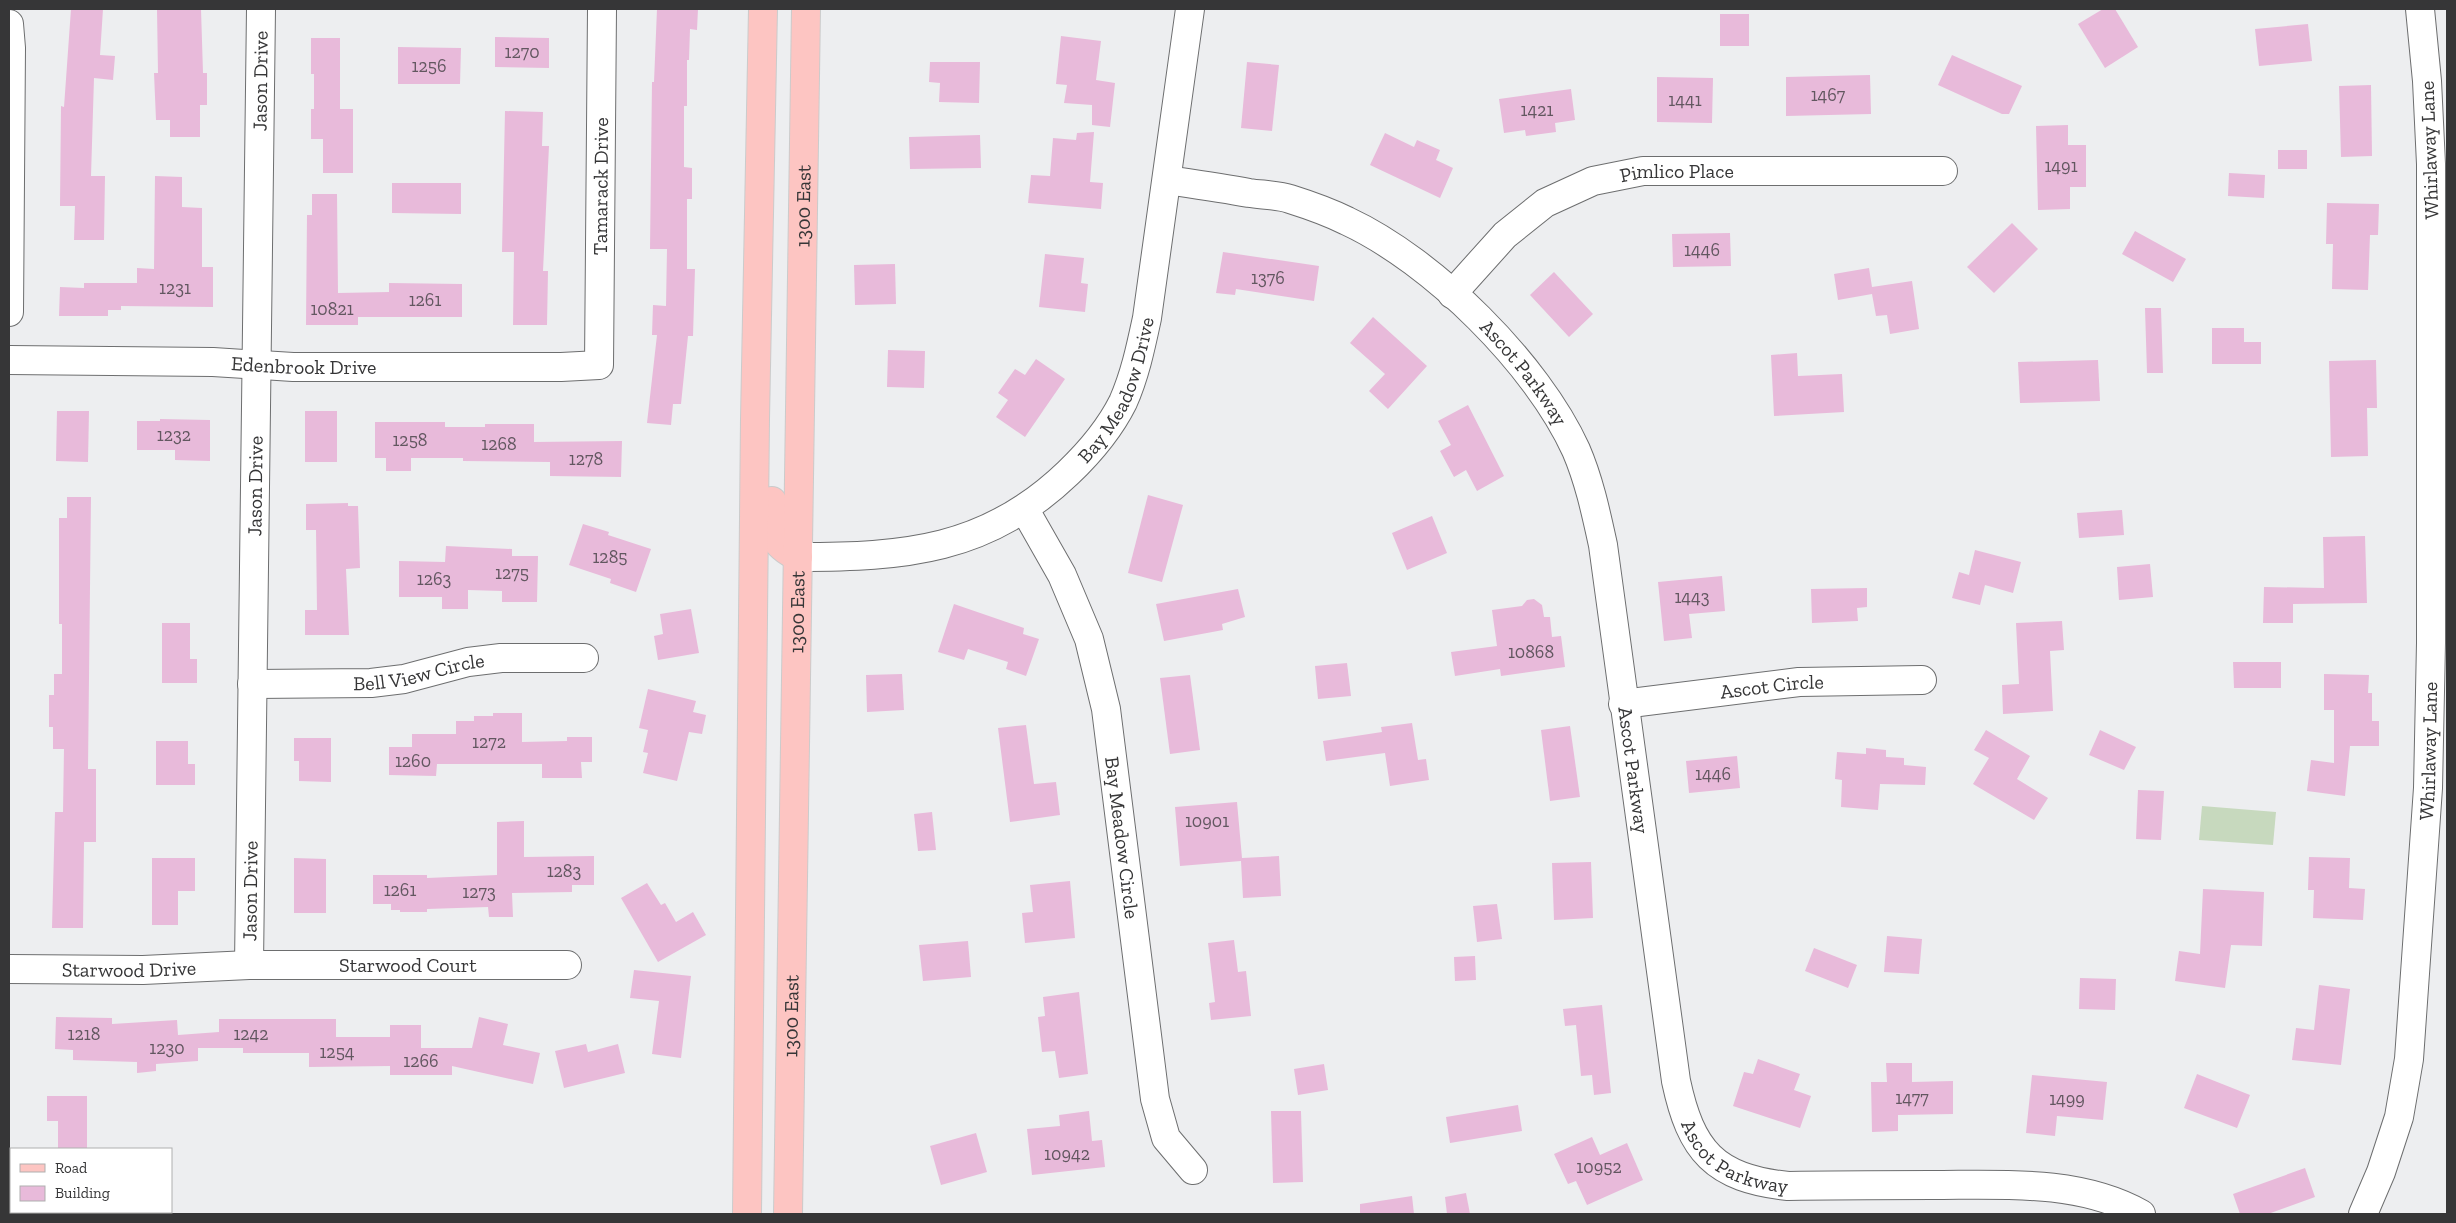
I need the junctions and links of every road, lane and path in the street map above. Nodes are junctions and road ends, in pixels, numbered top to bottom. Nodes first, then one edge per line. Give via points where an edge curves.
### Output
1 (261, 9) edge
2 (602, 9) edge
3 (763, 9) edge
4 (806, 9) edge
5 (1190, 9) edge
6 (2420, 9) edge
7 (9, 24) edge
8 (1943, 170) dead end
9 (1167, 180) junction
10 (1452, 294) junction
11 (9, 312) edge
12 (758, 337) junction
13 (9, 360) edge
14 (256, 365) junction
15 (599, 365) joint
16 (1025, 510) junction
17 (798, 556) junction
18 (584, 658) dead end
19 (1922, 680) dead end
20 (252, 684) junction
21 (1623, 704) junction
22 (249, 964) junction
23 (567, 965) dead end
24 (9, 969) edge
25 (1193, 1170) dead end
26 (747, 1214) edge
27 (788, 1214) edge
28 (2141, 1214) edge
29 (2363, 1214) edge

1 - 14 street, Jason Drive
2 - 15 street, Tamarack Drive
3 - 12 main road, 1300 East
4 - 17 main road, 1300 East
5 - 9 street, Bay Meadow Drive
6 - 29 street, Whirlaway Lane via 2431,174 2428,778 2408,1059 2399,1116
7 - 11 street
8 - 10 street, Pimlico Place via 1643,171 1593,181 1545,203 1505,235
9 - 10 street, Ascot Parkway via 1288,199 1347,221 1402,253
9 - 16 street, Bay Meadow Drive via 1147,318 1136,367 1122,402 1104,432 1081,460
10 - 21 street, Ascot Parkway via 1521,364 1552,405 1576,451 1594,502 1603,545
12 - 17 main road via 770,398 773,536 781,548
12 - 26 main road, 1300 East
13 - 14 street, Edenbrook Drive
14 - 15 street, Edenbrook Drive
14 - 20 street, Jason Drive
16 - 17 street, Bay Meadow Drive via 987,530 905,553
16 - 25 street, Bay Meadow Circle via 1062,574 1089,639 1106,708 1155,1099 1166,1138
17 - 27 main road, 1300 East
18 - 20 street, Bell View Circle via 501,658 371,683
19 - 21 street, Ascot Circle via 1799,682
20 - 22 street, Jason Drive
21 - 28 street, Ascot Parkway via 1676,1081 1683,1113 1696,1141 1716,1164 1739,1176 1788,1186 2010,1184 2051,1188 2092,1195
22 - 23 street, Starwood Court
22 - 24 street, Starwood Drive via 143,970

